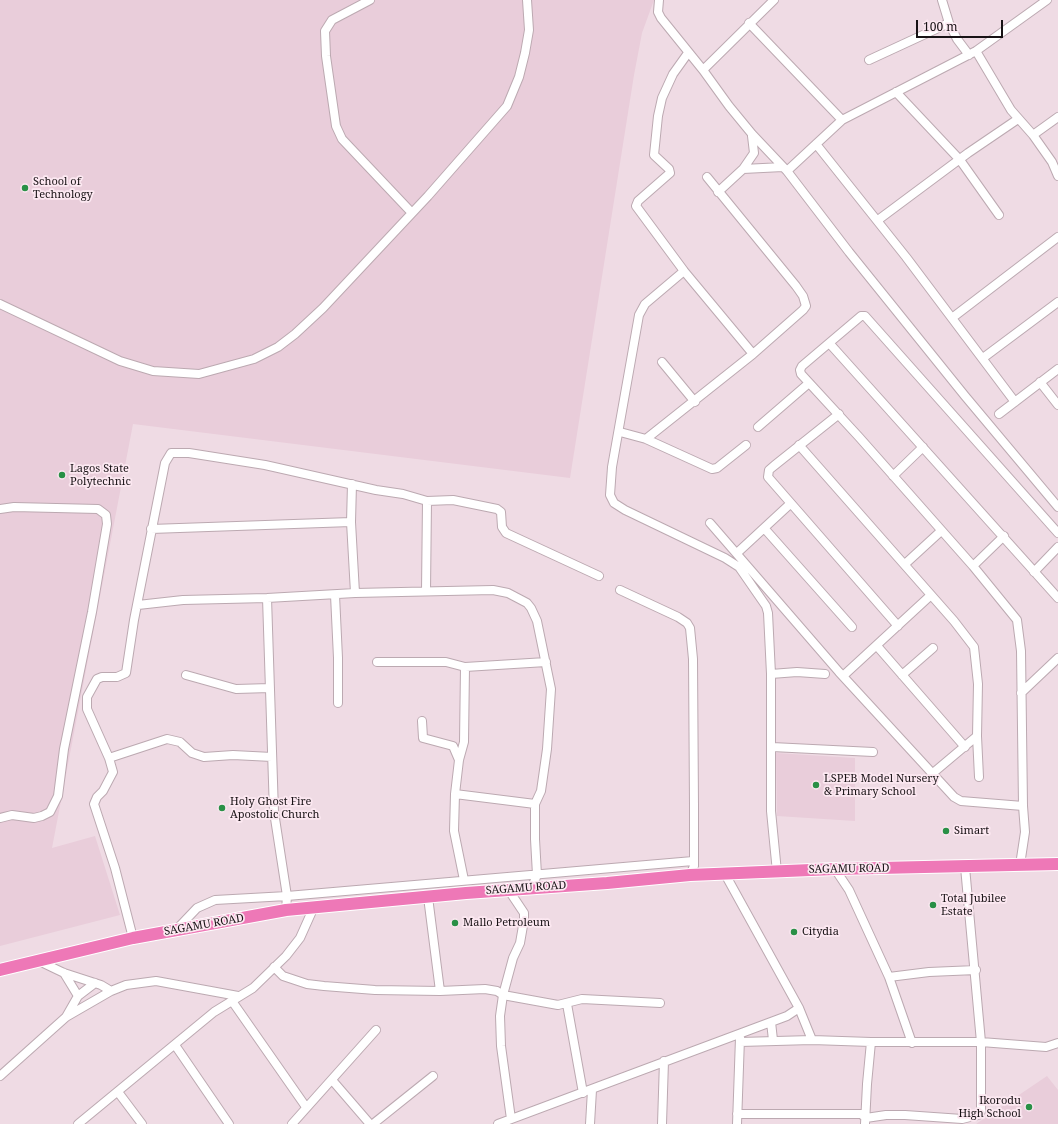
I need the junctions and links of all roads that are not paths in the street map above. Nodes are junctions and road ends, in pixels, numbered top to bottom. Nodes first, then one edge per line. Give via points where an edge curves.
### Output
1 (370, 0) edge
2 (527, 0) edge
3 (659, 0) edge
4 (774, 0) edge
5 (942, 0) edge
6 (1047, 0) edge
7 (749, 23) junction
8 (949, 23) junction
9 (688, 53) junction
10 (972, 53) junction
11 (869, 60) dead end
12 (703, 70) junction
13 (896, 92) junction
14 (1058, 117) edge
15 (1018, 119) junction
16 (842, 120) junction
17 (752, 134) junction
18 (1033, 135) junction
19 (816, 144) junction
20 (960, 160) junction
21 (743, 169) junction
22 (785, 169) junction
23 (1058, 176) edge
24 (707, 177) dead end
25 (718, 192) junction
26 (412, 213) junction
27 (1000, 215) dead end
28 (878, 220) junction
29 (1058, 237) edge
30 (684, 271) junction
31 (1058, 302) edge
32 (0, 304) edge
33 (952, 318) junction
34 (830, 344) junction
35 (753, 354) junction
36 (983, 358) junction
37 (662, 362) dead end
38 (1058, 369) edge
39 (1040, 382) junction
40 (808, 383) junction
41 (695, 402) junction
42 (1015, 402) junction
43 (1058, 405) edge
44 (839, 414) junction
45 (999, 414) dead end
46 (758, 428) dead end
47 (620, 432) junction
48 (646, 439) junction
49 (746, 445) dead end
50 (799, 445) junction
51 (923, 447) junction
52 (893, 476) junction
53 (352, 484) junction
54 (427, 501) junction
55 (790, 504) junction
56 (1058, 507) edge
57 (0, 509) edge
58 (351, 522) junction
59 (710, 523) dead end
60 (764, 528) junction
61 (152, 529) junction
62 (941, 531) junction
63 (1058, 533) edge
64 (1004, 536) junction
65 (1058, 547) edge
66 (736, 553) junction
67 (904, 564) junction
68 (973, 566) junction
69 (1034, 572) junction
70 (599, 576) dead end
71 (620, 590) dead end
72 (426, 591) junction
73 (355, 593) junction
74 (335, 595) junction
75 (931, 595) junction
76 (267, 598) junction
77 (1058, 598) edge
78 (138, 605) junction
79 (898, 626) junction
80 (852, 627) dead end
81 (877, 646) junction
82 (933, 648) dead end
83 (1058, 658) edge
84 (377, 662) dead end
85 (546, 662) junction
86 (465, 667) junction
87 (771, 674) junction
88 (825, 674) dead end
89 (186, 675) dead end
90 (902, 675) junction
91 (843, 676) junction
92 (270, 688) junction
93 (1022, 693) junction
94 (338, 703) dead end
95 (422, 721) dead end
96 (978, 736) junction
97 (772, 747) junction
98 (965, 747) junction
99 (873, 752) dead end
100 (272, 757) junction
101 (109, 758) junction
102 (458, 760) junction
103 (932, 773) junction
104 (979, 777) dead end
105 (455, 794) junction
106 (535, 804) junction
107 (1023, 806) junction
108 (0, 818) edge
109 (693, 861) junction
110 (1058, 864) edge
111 (1020, 865) junction
112 (966, 867) junction
113 (835, 869) junction
114 (777, 872) junction
115 (725, 874) junction
116 (537, 875) junction
117 (690, 875) junction
118 (464, 880) junction
119 (532, 887) junction
120 (508, 889) junction
121 (287, 896) junction
122 (428, 897) junction
123 (313, 908) junction
124 (286, 910) junction
125 (176, 930) junction
126 (133, 938) junction
127 (39, 961) junction
128 (274, 967) junction
129 (0, 970) edge
130 (976, 970) junction
131 (64, 973) junction
132 (889, 977) junction
133 (95, 982) junction
134 (111, 991) junction
135 (440, 991) junction
136 (78, 996) junction
137 (503, 996) junction
138 (235, 999) junction
139 (660, 1003) dead end
140 (567, 1004) junction
141 (799, 1008) junction
142 (66, 1017) junction
143 (771, 1022) junction
144 (376, 1030) dead end
145 (740, 1034) junction
146 (773, 1040) junction
147 (812, 1040) junction
148 (740, 1042) junction
149 (871, 1042) junction
150 (981, 1042) junction
151 (912, 1043) junction
152 (1058, 1043) edge
153 (175, 1045) junction
154 (664, 1061) junction
155 (0, 1076) edge
156 (433, 1076) dead end
157 (332, 1080) junction
158 (592, 1090) junction
159 (118, 1092) junction
160 (583, 1093) junction
161 (306, 1107) junction
162 (737, 1114) junction
163 (511, 1119) junction
164 (866, 1121) edge
165 (78, 1124) edge
166 (142, 1124) edge
167 (229, 1124) edge
168 (292, 1124) edge
169 (371, 1124) edge
170 (498, 1124) edge
171 (590, 1124) edge
172 (662, 1124) edge
173 (737, 1124) edge

1 - 26 street via 332,20 325,31 336,126 342,139
2 - 26 street via 529,30 526,53 507,106
3 - 9 street via 658,12 661,18
4 - 7 street
5 - 8 street
6 - 10 street
7 - 12 street
7 - 16 street
8 - 10 street via 957,39
8 - 11 street
9 - 12 street
9 - 30 street via 673,74 662,98 658,116 654,155 670,173 638,201 636,206
10 - 13 street
10 - 15 street
12 - 17 street
13 - 16 street
13 - 20 street
14 - 18 street
15 - 18 street
15 - 20 street
16 - 19 street
17 - 21 street via 754,153
17 - 22 street
18 - 23 street via 1052,162
19 - 22 street
19 - 28 street
20 - 27 street
20 - 28 street
21 - 22 street
21 - 25 street
22 - 56 street via 965,396
24 - 25 street
25 - 35 street via 806,301 803,310
26 - 32 street via 323,308 284,343 254,360 199,374 153,371 120,361
28 - 33 street
29 - 33 street
30 - 35 street
30 - 47 street via 645,304 639,315
31 - 36 street
33 - 36 street
34 - 40 street via 802,366 800,370
34 - 51 street
34 - 63 street via 861,316 867,318
35 - 41 street
36 - 42 street
37 - 41 street
38 - 39 street
39 - 42 street
39 - 43 street
40 - 44 street
40 - 46 street
41 - 48 street
42 - 45 street
44 - 50 street
44 - 52 street
47 - 48 street
47 - 87 street via 612,467 611,500 625,510 739,567 766,606
48 - 49 street via 712,469 717,468
50 - 55 street via 767,474
50 - 67 street
51 - 52 street
51 - 64 street
52 - 62 street
53 - 54 street
53 - 58 street
53 - 61 street via 265,465 189,452 171,453 165,463
54 - 70 street via 453,500 499,510 502,515 502,527 506,533
54 - 72 street
55 - 60 street
55 - 79 street
57 - 108 street via 98,509 106,515 107,524 64,749 58,796 50,812 42,816
58 - 61 street
58 - 73 street
59 - 66 street
60 - 66 street
60 - 80 street
61 - 78 street
62 - 67 street
62 - 68 street
64 - 68 street
64 - 69 street
65 - 69 street
66 - 91 street
67 - 75 street
68 - 93 street via 1017,620
69 - 77 street
71 - 109 street via 678,617 690,628 693,659
72 - 73 street
72 - 85 street via 493,590 519,598 527,603 534,613
73 - 74 street
74 - 76 street
74 - 94 street
75 - 79 street
75 - 96 street via 974,647 978,684
76 - 78 street via 183,600
76 - 92 street
78 - 101 street via 126,673 117,677 98,679 87,697 87,709
79 - 81 street
81 - 90 street
81 - 91 street
82 - 90 street
83 - 93 street
84 - 86 street via 446,662
85 - 86 street
85 - 106 street via 551,689 548,733 541,791
86 - 102 street via 464,742
87 - 88 street
87 - 97 street
89 - 92 street via 236,689
90 - 98 street
91 - 103 street
92 - 100 street
93 - 107 street
95 - 102 street via 423,738 453,746
96 - 98 street
96 - 104 street
97 - 99 street
97 - 114 street via 771,811
98 - 103 street
100 - 101 street via 204,757 192,753 180,742 167,739
100 - 121 street via 274,812
101 - 126 street via 113,772 94,804 115,868
102 - 105 street
103 - 107 street via 961,801
105 - 106 street
105 - 118 street via 455,839
106 - 116 street
107 - 111 street via 1025,832
109 - 116 street
109 - 117 street via 694,866
110 - 111 highway, SAGAMU ROAD
111 - 112 highway, SAGAMU ROAD
112 - 113 highway, SAGAMU ROAD
112 - 130 street
113 - 114 highway, SAGAMU ROAD
113 - 132 street via 849,890
114 - 115 highway, SAGAMU ROAD
115 - 117 highway, SAGAMU ROAD
115 - 141 street
116 - 118 street
116 - 119 street
117 - 119 highway, SAGAMU ROAD
118 - 121 street
119 - 120 highway, SAGAMU ROAD
120 - 122 highway, SAGAMU ROAD
120 - 137 street via 524,913 524,920 520,943 513,958
121 - 124 street
121 - 125 street via 215,900 197,908
122 - 123 highway, SAGAMU ROAD
122 - 135 street
123 - 124 highway, SAGAMU ROAD
123 - 128 street via 300,938
124 - 125 highway, SAGAMU ROAD
125 - 126 highway, SAGAMU ROAD
126 - 127 highway, SAGAMU ROAD
127 - 129 highway, SAGAMU ROAD
127 - 131 street
128 - 135 street via 283,976 307,984 375,990
128 - 138 street via 253,988
130 - 132 street
130 - 150 street
131 - 133 street
131 - 136 street
132 - 151 street
133 - 134 street
133 - 136 street
134 - 138 street via 131,984 156,981
134 - 142 street
135 - 137 street via 485,989 497,991
136 - 142 street
137 - 140 street via 552,1005
137 - 163 street via 500,1016 501,1046
138 - 153 street via 214,1012
138 - 161 street
139 - 140 street via 582,999
140 - 160 street
141 - 143 street
141 - 147 street
142 - 155 street
143 - 145 street
143 - 146 street
144 - 157 street
145 - 148 street
145 - 154 street
146 - 147 street
146 - 148 street
147 - 149 street
148 - 162 street
149 - 151 street
149 - 164 street
150 - 151 street
150 - 152 street via 1046,1047
150 - 164 street via 978,1115 962,1119 895,1114
153 - 159 street
153 - 167 street
154 - 158 street
154 - 172 street
156 - 169 street
157 - 161 street
157 - 169 street
158 - 160 street
158 - 171 street
159 - 165 street
159 - 166 street
160 - 163 street
161 - 168 street
162 - 164 street via 861,1114
162 - 173 street
163 - 170 street

